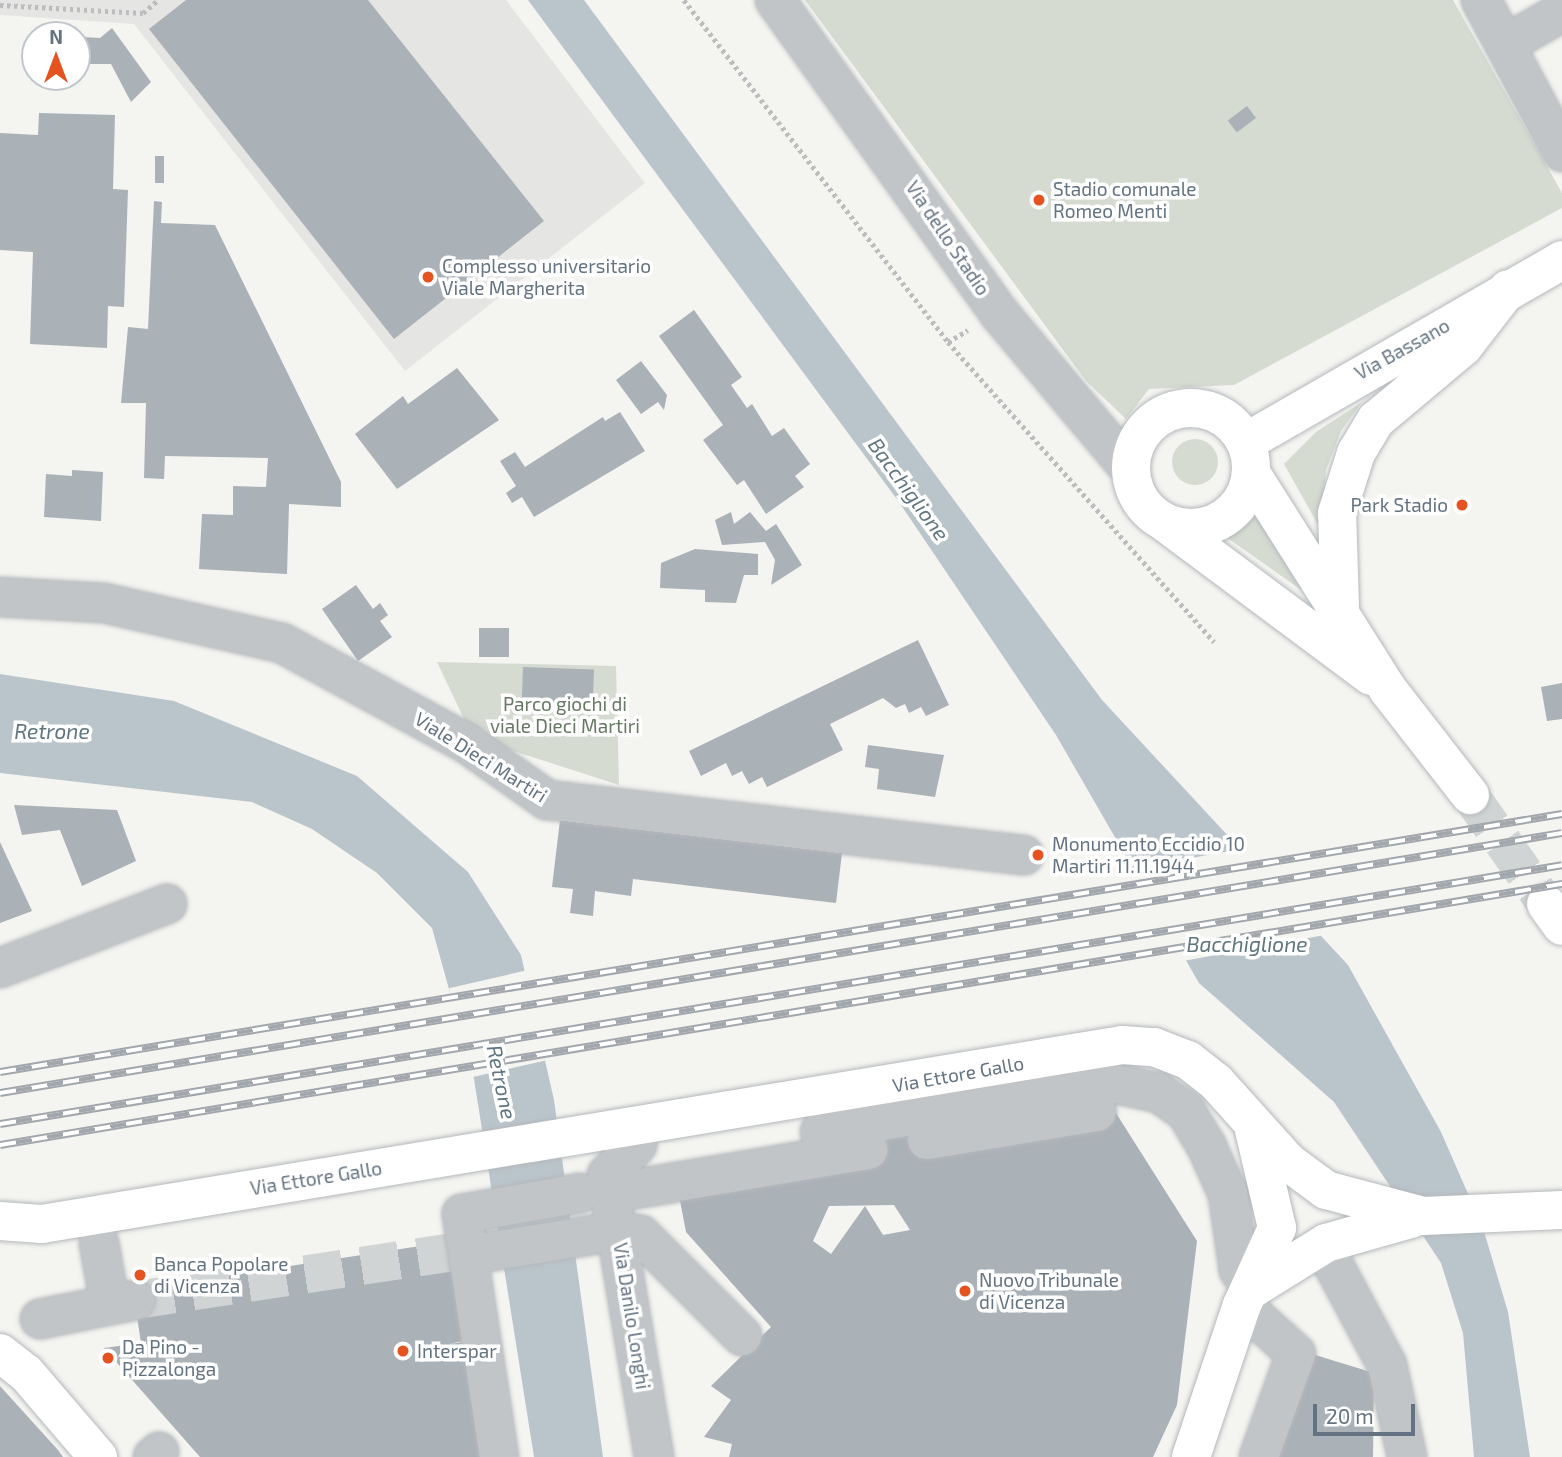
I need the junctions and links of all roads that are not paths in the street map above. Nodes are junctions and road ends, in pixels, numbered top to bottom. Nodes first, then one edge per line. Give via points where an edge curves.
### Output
1 (775, 0) edge
2 (1481, 0) edge
3 (1562, 12) edge
4 (1506, 44) junction
5 (1562, 152) edge
6 (1562, 260) edge
7 (1508, 289) junction
8 (1248, 458) junction
9 (1129, 468) junction
10 (1167, 524) junction
11 (0, 597) edge
12 (1340, 606) junction
13 (1389, 691) junction
14 (1470, 794) tunnel mouth
15 (1024, 855) dead end
16 (167, 904) dead end
17 (0, 968) edge
18 (1097, 1112) dead end
19 (633, 1128) junction
20 (1253, 1128) junction
21 (820, 1132) dead end
22 (599, 1187) junction
23 (1558, 1210) edge
24 (1381, 1218) junction
25 (0, 1221) edge
26 (42, 1224) junction
27 (610, 1232) junction
28 (0, 1241) edge
29 (99, 1243) dead end
30 (469, 1253) junction
31 (1333, 1264) dead end
32 (1247, 1297) junction
33 (40, 1320) dead end
34 (742, 1336) dead end
35 (0, 1353) edge
36 (98, 1457) edge
37 (499, 1457) edge
38 (654, 1457) edge
39 (1191, 1457) edge
40 (1259, 1457) edge
41 (1407, 1457) edge

1 - 9 street, Via dello Stadio via 999,313
2 - 4 street
3 - 4 street
4 - 5 street
6 - 7 main road, Via Bassano
7 - 8 main road, Via Bassano
7 - 12 main road via 1462,347 1376,420 1356,453 1337,513
8 - 9 main road, Via dello Stadio via 1214,412 1180,408 1163,413 1138,437
8 - 10 main road via 1243,499 1218,522 1193,528
8 - 12 main road, Via dello Stadio
9 - 10 main road, Via dello Stadio via 1141,502
10 - 13 main road, Via dello Stadio
11 - 15 street, Viale Dieci Martiri via 104,603 282,643 466,743 547,800
12 - 13 main road, Via dello Stadio
13 - 14 main road, Via dello Stadio
16 - 17 street
18 - 22 street
19 - 20 main road, Via Ettore Gallo via 1122,1045 1154,1047 1188,1060 1216,1082
19 - 22 street via 637,1145
19 - 26 main road, Via Ettore Gallo
20 - 24 main road, Via Ettore Gallo via 1326,1190
20 - 32 main road, Via Ettore Gallo via 1277,1228
21 - 32 street via 1107,1082 1159,1093 1186,1112 1228,1194
22 - 27 street, Via Danilo Longhi
22 - 30 street via 462,1214
23 - 24 main road
24 - 32 main road via 1303,1254
25 - 26 main road, Via Ettore Gallo
26 - 28 main road
27 - 30 street, Via Danilo Longhi
27 - 34 street via 642,1235
27 - 38 street, Via Danilo Longhi
29 - 33 street via 123,1302
30 - 37 street
31 - 41 street via 1387,1365
32 - 39 main road
32 - 40 street via 1296,1354
35 - 36 main road via 26,1373

